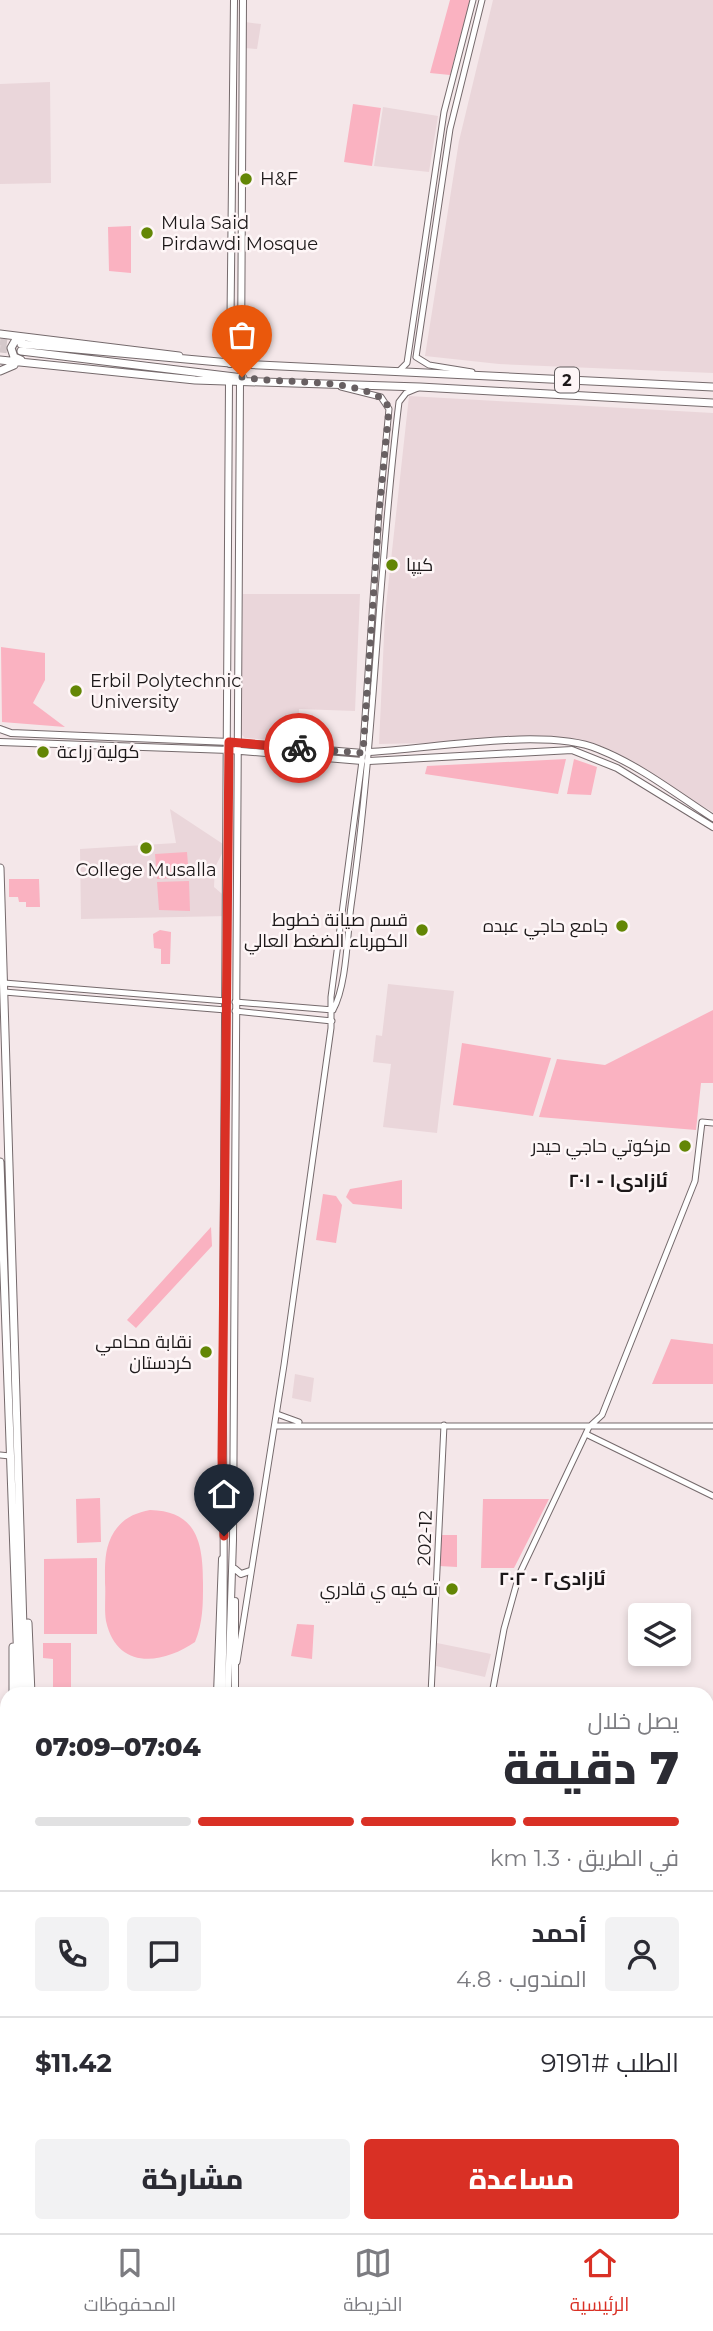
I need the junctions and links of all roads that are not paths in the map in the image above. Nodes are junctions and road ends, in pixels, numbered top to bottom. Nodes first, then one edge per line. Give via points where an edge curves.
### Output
1 (234, 0) edge
2 (243, 0) edge
3 (473, 0) edge
4 (482, 0) edge
5 (462, 44) junction
6 (470, 46) junction
7 (0, 327) edge
8 (3, 335) edge
9 (40, 339) junction
10 (230, 340) junction
11 (241, 341) junction
12 (22, 344) junction
13 (408, 355) junction
14 (416, 357) junction
15 (2, 360) edge
16 (200, 361) junction
17 (35, 364) junction
18 (230, 364) junction
19 (241, 365) junction
20 (0, 371) edge
21 (388, 373) junction
22 (482, 375) junction
23 (229, 382) junction
24 (240, 382) junction
25 (268, 382) junction
26 (333, 386) junction
27 (421, 387) junction
28 (713, 387) edge
29 (399, 402) junction
30 (713, 403) edge
31 (389, 409) junction
32 (229, 426) junction
33 (240, 426) junction
34 (229, 583) junction
35 (239, 583) junction
36 (0, 729) edge
37 (8, 733) junction
38 (112, 737) junction
39 (4, 741) edge
40 (101, 741) junction
41 (489, 743) junction
42 (112, 746) junction
43 (233, 747) junction
44 (490, 752) junction
45 (366, 757) junction
46 (621, 760) junction
47 (617, 768) junction
48 (713, 818) edge
49 (713, 827) edge
50 (0, 868) edge
51 (4, 988) junction
52 (189, 998) junction
53 (226, 1001) junction
54 (235, 1002) junction
55 (188, 1007) junction
56 (226, 1010) junction
57 (333, 1010) junction
58 (235, 1011) junction
59 (332, 1021) junction
60 (713, 1123) edge
61 (0, 1162) edge
62 (2, 1233) junction
63 (12, 1233) junction
64 (13, 1249) junction
65 (3, 1251) junction
66 (223, 1374) junction
67 (232, 1374) junction
68 (277, 1414) junction
69 (313, 1425) junction
70 (444, 1425) junction
71 (275, 1426) junction
72 (713, 1426) edge
73 (589, 1427) junction
74 (588, 1435) junction
75 (0, 1455) edge
76 (10, 1456) junction
77 (713, 1496) edge
78 (18, 1538) junction
79 (233, 1540) junction
80 (235, 1569) junction
81 (250, 1570) junction
82 (235, 1679) junction
83 (15, 1687) edge
84 (25, 1687) edge
85 (31, 1687) edge
86 (220, 1687) edge
87 (228, 1687) edge
88 (235, 1687) edge
89 (431, 1687) edge
90 (493, 1687) edge

1 - 10 main road
2 - 11 main road
3 - 5 street
4 - 6 street
5 - 6 street
5 - 13 street via 442,126
6 - 14 street via 448,140
7 - 12 highway, 2
8 - 12 highway
9 - 12 highway, 2
9 - 16 highway, 2
9 - 17 highway via 21,338 12,346 16,358
10 - 11 main road
10 - 18 main road
11 - 19 main road
12 - 16 highway
12 - 25 highway
13 - 14 street via 412,362
13 - 21 street via 405,368
14 - 22 street via 429,365
15 - 17 highway, 2
16 - 18 highway, 2
17 - 20 highway
17 - 23 highway, 2
18 - 19 highway, 2
19 - 21 highway, 2
21 - 22 highway, 2
22 - 28 highway, 2
23 - 24 highway, 2
23 - 32 main road
24 - 25 highway, 2
24 - 33 main road
25 - 26 highway, 2
26 - 27 highway, 2
26 - 31 street via 381,397
27 - 29 street
27 - 30 highway, 2
29 - 31 street via 391,398
29 - 45 street
31 - 45 street
32 - 33 main road
32 - 34 main road
33 - 35 main road
34 - 35 main road
34 - 43 main road
35 - 43 main road
36 - 37 main road
37 - 39 main road
37 - 40 main road
38 - 40 main road
38 - 42 main road
38 - 43 main road
39 - 40 main road
40 - 42 main road
41 - 44 main road
41 - 45 main road
41 - 46 main road via 562,740
42 - 43 main road
43 - 45 main road
43 - 53 main road
43 - 54 main road
44 - 45 main road
44 - 47 main road via 572,750
45 - 57 street via 345,952
46 - 47 main road
46 - 48 main road
47 - 49 main road
50 - 51 highway
51 - 52 street
51 - 55 street
51 - 63 highway
52 - 53 street
52 - 55 street
53 - 56 main road
54 - 57 street
54 - 58 main road
55 - 56 street
56 - 66 main road
57 - 59 street
58 - 59 street
58 - 67 main road
59 - 68 street
60 - 73 street via 702,1122 694,1186 602,1415
61 - 62 highway
62 - 63 highway via 8,1238
62 - 65 highway
63 - 64 highway
64 - 65 highway via 6,1245
64 - 78 highway
65 - 76 highway
66 - 67 main road
66 - 86 main road
67 - 79 main road
68 - 69 street
68 - 71 street
69 - 70 street
69 - 71 street
70 - 73 street
70 - 89 street, 202-12
71 - 81 street
72 - 73 street
73 - 74 street
74 - 77 street
74 - 90 street via 519,1575
75 - 76 street
76 - 78 highway
78 - 83 highway
78 - 84 highway
78 - 85 highway via 26,1571
79 - 80 main road
79 - 87 main road
80 - 81 main road via 241,1574
80 - 82 main road
81 - 82 street
82 - 88 main road

